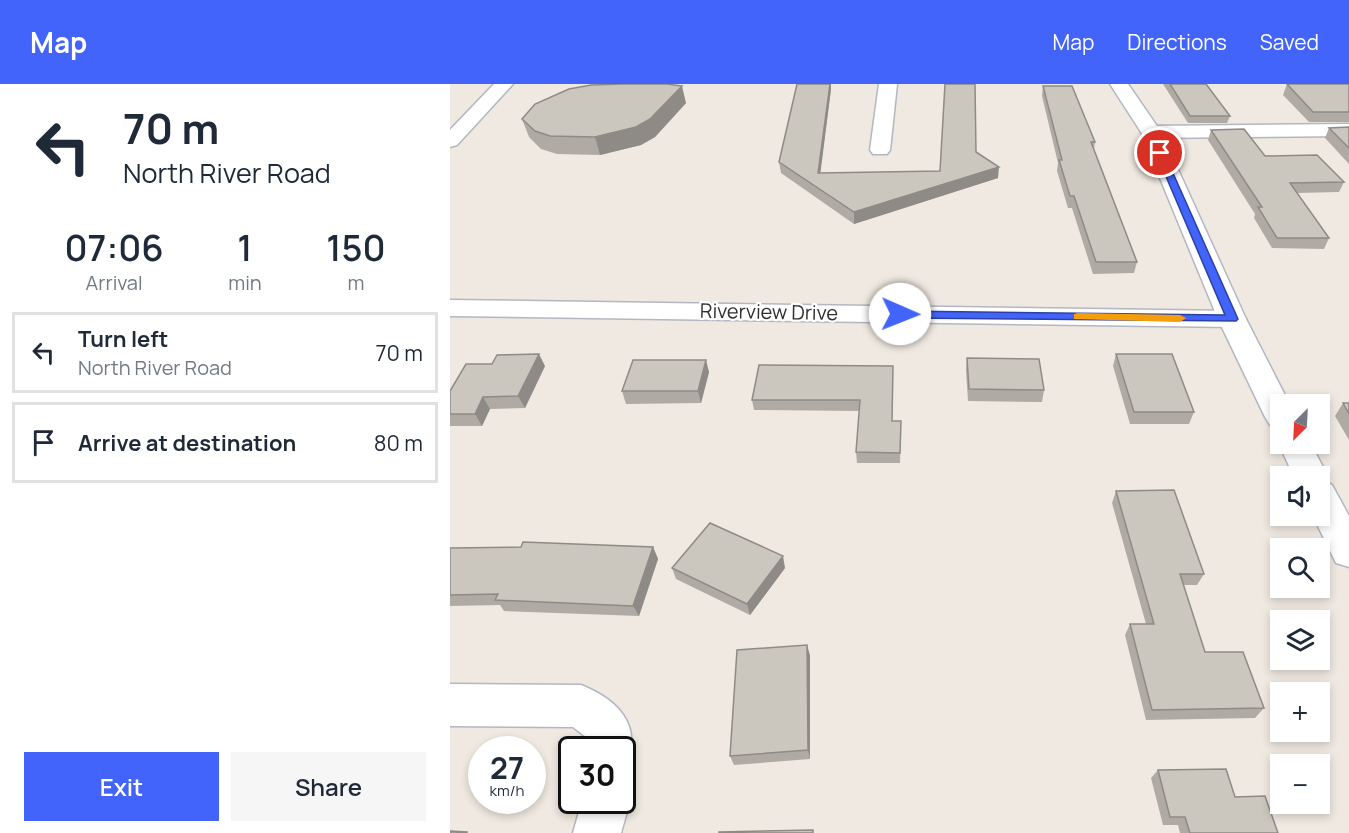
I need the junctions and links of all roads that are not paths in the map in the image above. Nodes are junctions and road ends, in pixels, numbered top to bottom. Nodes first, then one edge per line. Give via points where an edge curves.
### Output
1 (504, 84) edge
2 (888, 84) edge
3 (1119, 84) edge
4 (1349, 130) edge
5 (1151, 132) junction
6 (450, 141) edge
7 (880, 150) dead end
8 (450, 308) edge
9 (1232, 319) junction
10 (1270, 395) edge
11 (1330, 514) edge
12 (1349, 552) edge
13 (450, 705) edge
14 (608, 736) edge
15 (602, 814) edge
16 (597, 833) edge

1 - 6 street
2 - 7 street
3 - 5 street
4 - 5 street
5 - 9 street
8 - 9 street, Riverview Drive
9 - 10 street
11 - 12 street
13 - 14 street via 581,706 606,725
15 - 16 street

